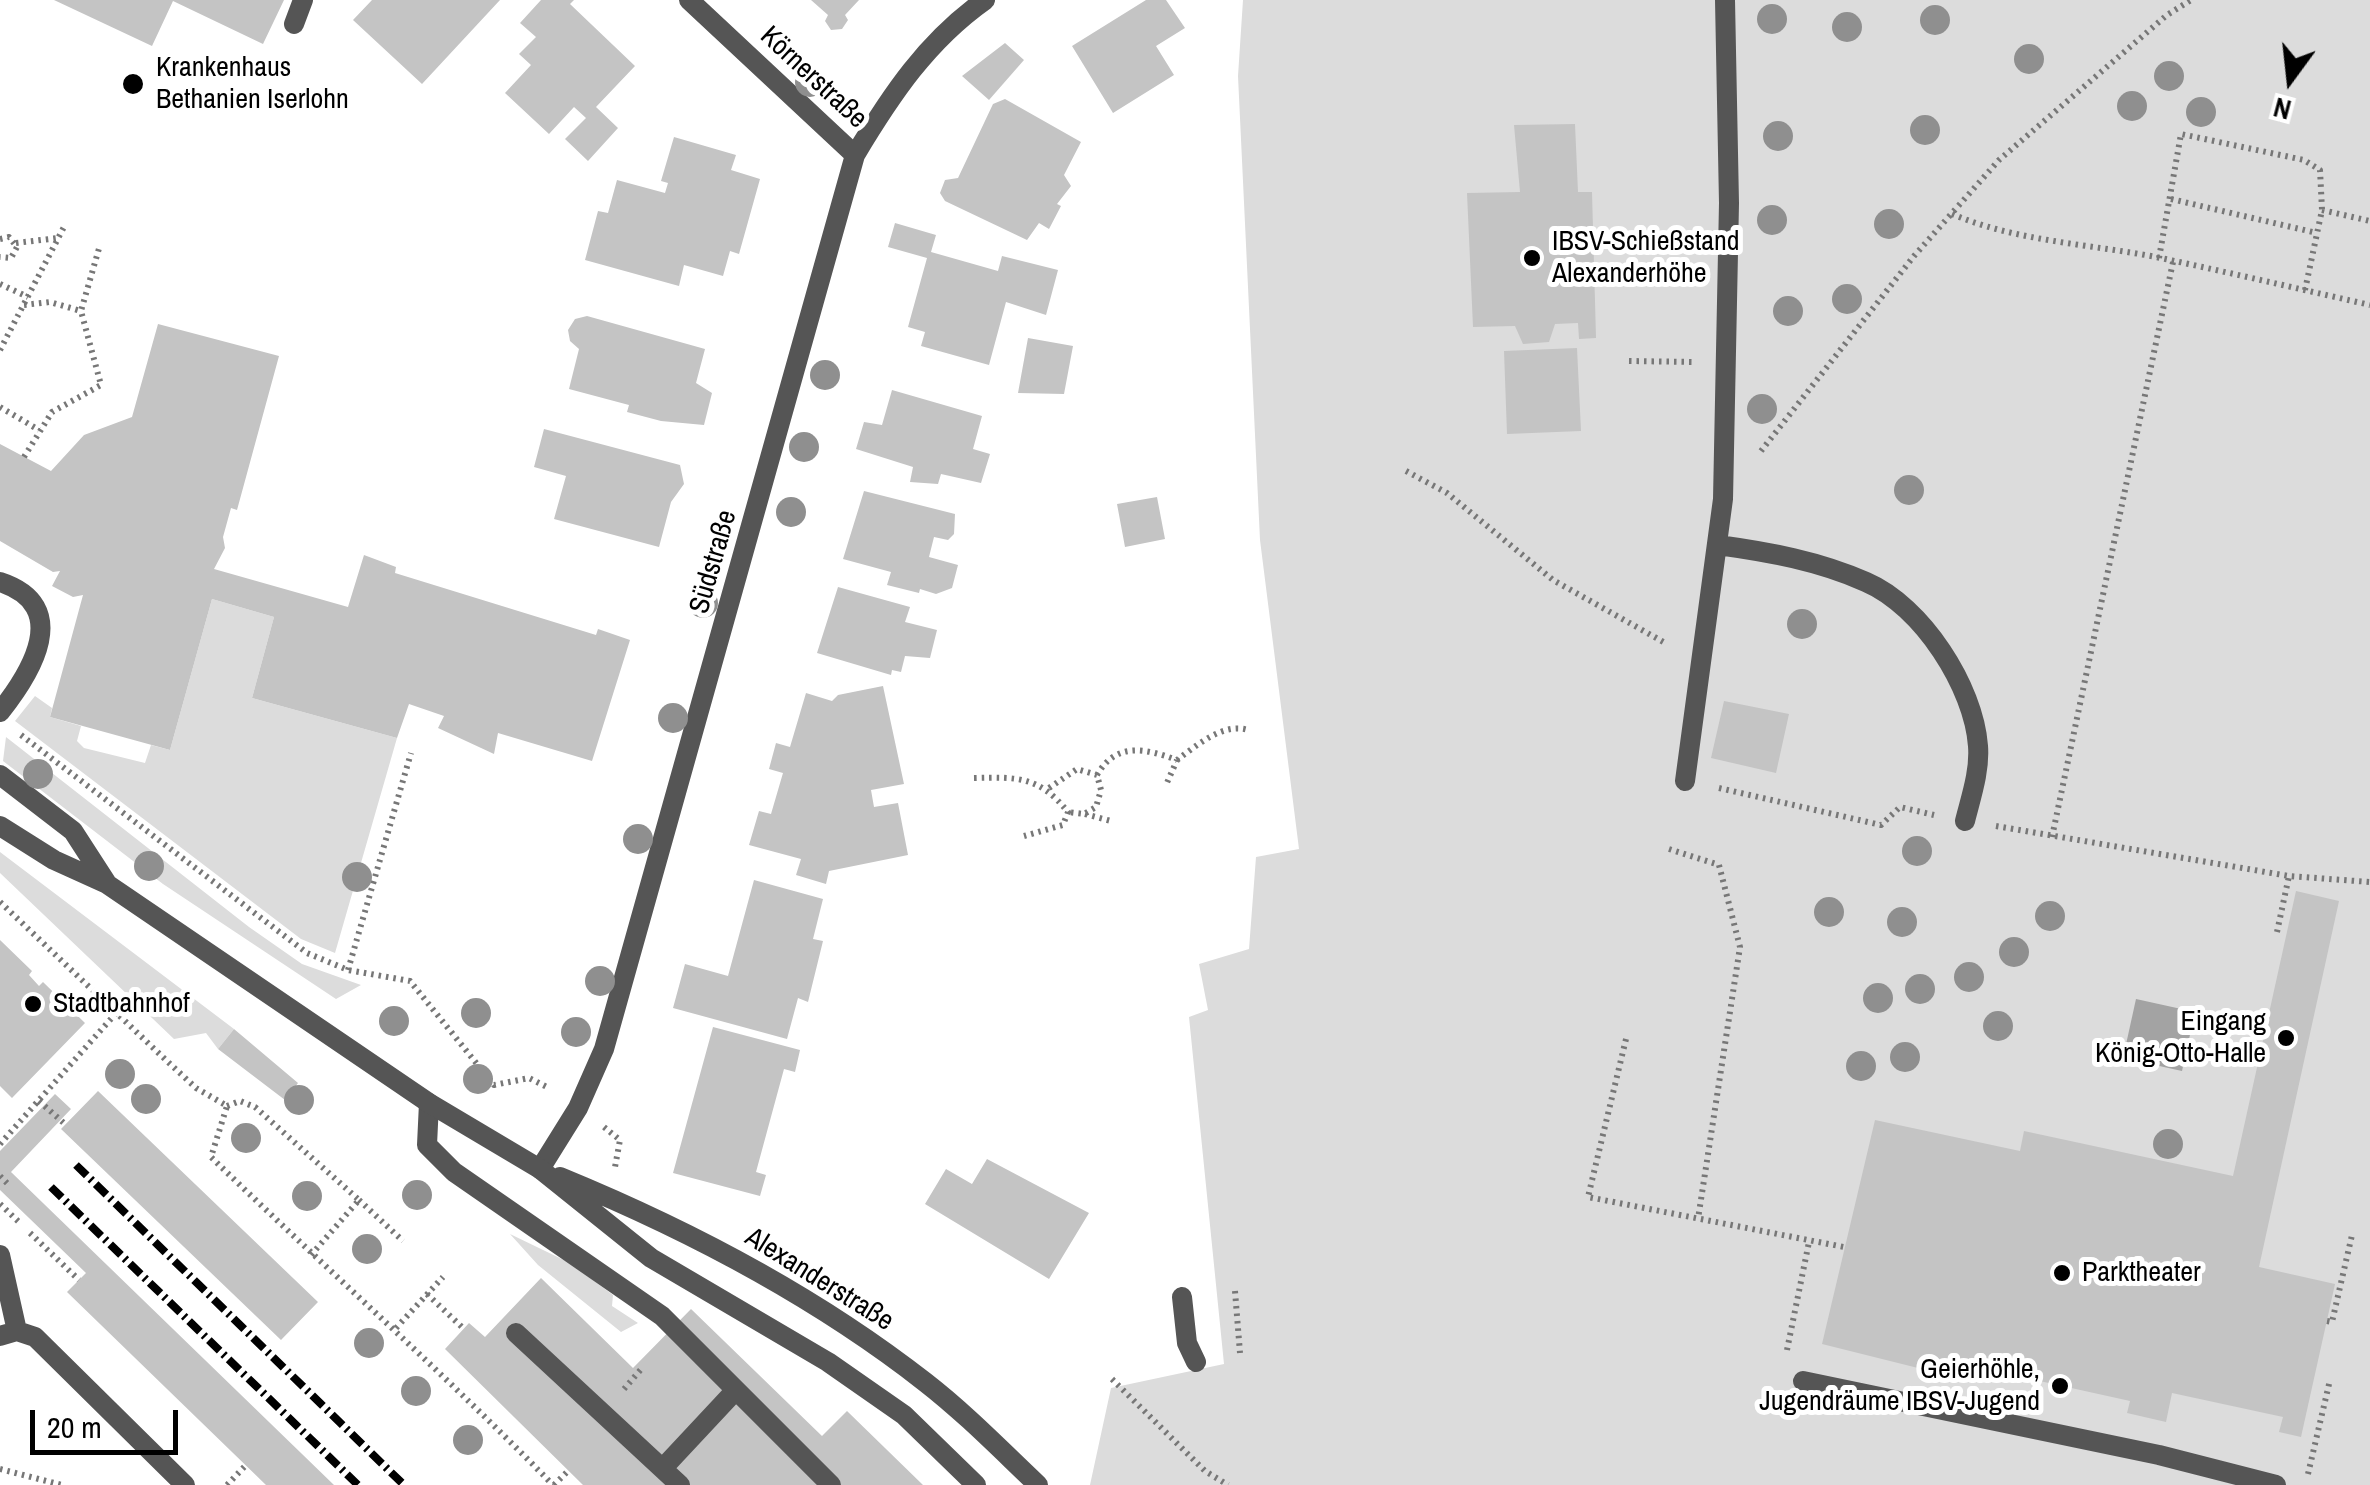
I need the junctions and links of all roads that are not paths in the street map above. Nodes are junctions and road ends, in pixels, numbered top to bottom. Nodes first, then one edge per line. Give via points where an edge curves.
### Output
1 (304, 0) edge
2 (690, 0) edge
3 (986, 0) edge
4 (1725, 0) edge
5 (294, 24) dead end
6 (855, 155) junction
7 (1718, 545) junction
8 (0, 582) edge
9 (0, 712) edge
10 (0, 775) edge
11 (1685, 781) dead end
12 (1965, 822) road end
13 (0, 826) edge
14 (107, 884) junction
15 (429, 1103) junction
16 (540, 1169) junction
17 (0, 1256) edge
18 (1182, 1297) dead end
19 (516, 1333) dead end
20 (8, 1334) edge
21 (1196, 1362) dead end
22 (1803, 1382) dead end
23 (734, 1392) junction
24 (663, 1468) junction
25 (184, 1485) edge
26 (680, 1485) edge
27 (831, 1485) edge
28 (976, 1485) edge
29 (1038, 1485) edge
30 (2276, 1485) edge

1 - 5 street
2 - 6 street, Körnerstraße
3 - 6 street, Südstraße via 897,86
4 - 7 street via 1729,203
6 - 16 street, Südstraße via 604,1049
7 - 11 street
7 - 12 street via 1783,554 1870,583 1917,622 1956,670 1972,712 1978,762
8 - 9 street via 40,613 40,631 33,663
10 - 14 street, Alexanderstraße via 73,831
13 - 14 street, Alexanderstraße
14 - 15 street, Alexanderstraße
15 - 16 street, Alexanderstraße
15 - 23 street via 427,1145 454,1172 662,1316
16 - 28 street, Alexanderstraße via 651,1258 904,1414
16 - 29 street, Alexanderstraße via 671,1222 850,1327 927,1384
17 - 20 street
18 - 21 street
19 - 24 street
20 - 25 street via 35,1337
22 - 30 street
23 - 24 street
23 - 27 street
24 - 26 street

